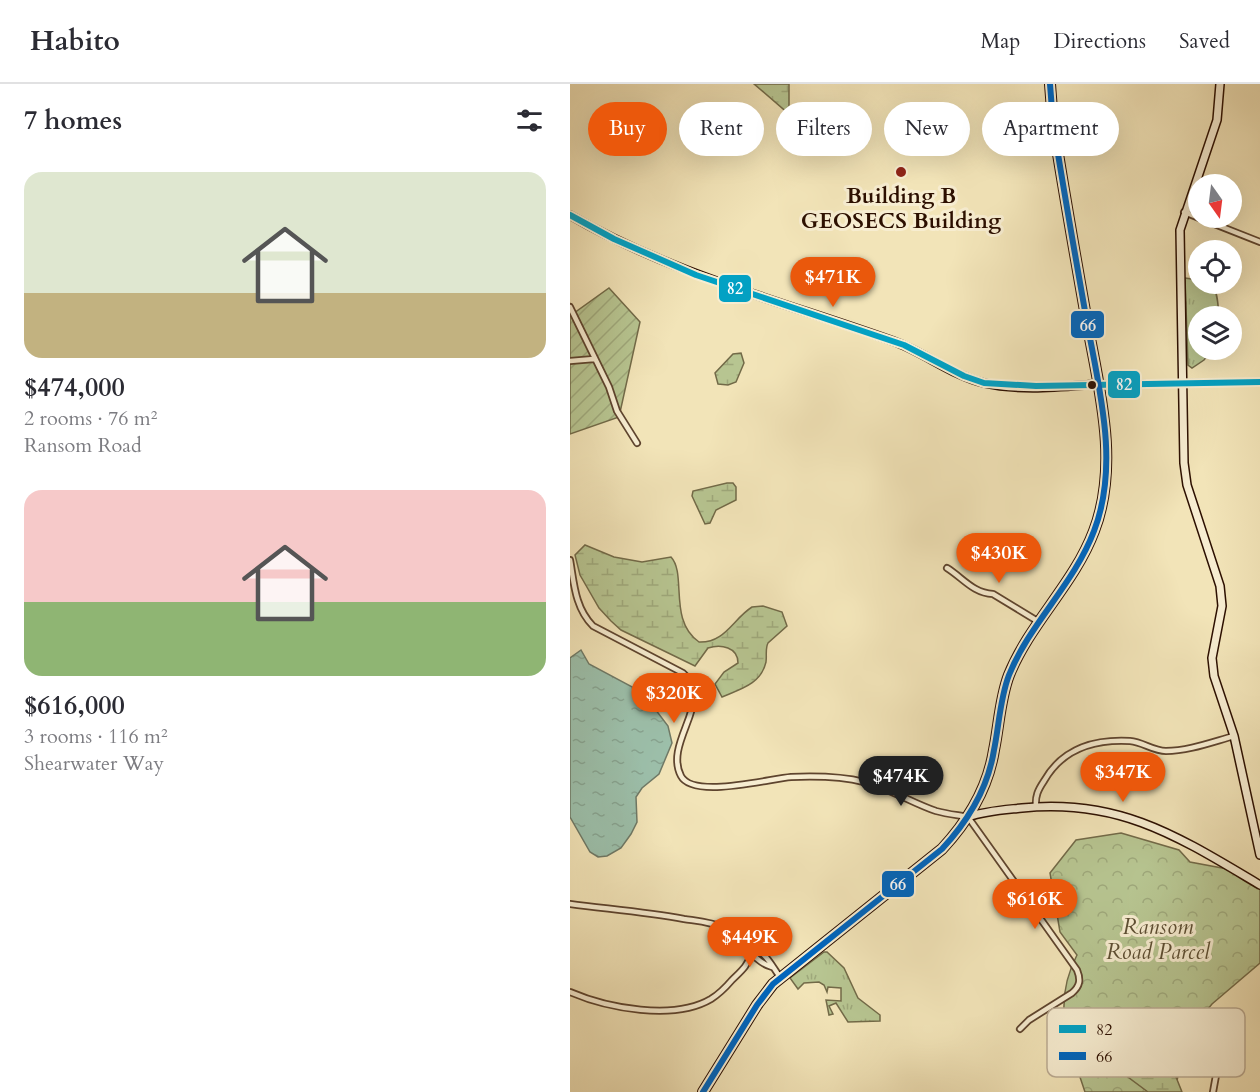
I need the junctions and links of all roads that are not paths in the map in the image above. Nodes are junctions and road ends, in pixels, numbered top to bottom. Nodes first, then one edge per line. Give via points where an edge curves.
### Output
1 (1050, 84) edge
2 (1220, 84) edge
3 (1184, 212) junction
4 (570, 215) edge
5 (1260, 242) edge
6 (570, 307) edge
7 (594, 359) junction
8 (570, 361) edge
9 (1260, 382) edge
10 (1184, 383) junction
11 (1098, 384) junction
12 (637, 443) dead end
13 (570, 560) edge
14 (948, 568) dead end
15 (1040, 622) junction
16 (1234, 736) junction
17 (1036, 807) junction
18 (968, 817) junction
19 (1260, 855) edge
20 (1260, 885) edge
21 (570, 904) edge
22 (747, 946) junction
23 (751, 954) junction
24 (772, 967) junction
25 (780, 977) junction
26 (570, 992) edge
27 (1048, 1008) edge
28 (1047, 1009) edge
29 (1020, 1029) dead end
30 (1216, 1077) edge
31 (704, 1092) edge
32 (1213, 1092) edge

1 - 11 highway via 1056,147
2 - 3 main road via 1217,120
3 - 5 street
3 - 10 main road via 1180,252
4 - 11 main road via 686,271 898,343 974,380 1020,387
6 - 7 street
7 - 8 street
7 - 12 street via 617,411
9 - 10 street
10 - 11 street
10 - 16 main road via 1185,472 1220,586 1222,606 1212,667
11 - 15 highway via 1105,441 1104,496 1082,558
13 - 18 street via 578,603 585,618 683,673 692,683 695,701 685,724 678,764 687,783 703,787 827,777 864,782 935,810
14 - 15 street via 970,586 993,594
15 - 18 highway via 1008,678 994,754 980,796
16 - 17 street via 1179,750 1163,751 1131,741 1078,747 1048,772 1037,794
16 - 19 main road
17 - 18 main road
17 - 20 main road via 1085,807 1137,820 1185,840
18 - 25 highway via 942,849
18 - 27 street via 1080,979 1072,993
21 - 22 street via 627,909 718,925
22 - 23 street
22 - 24 street via 771,961
23 - 24 street
23 - 26 street via 746,966 720,993 687,1008 618,1007
24 - 25 street
25 - 31 highway via 757,1005
28 - 29 street
30 - 32 street

